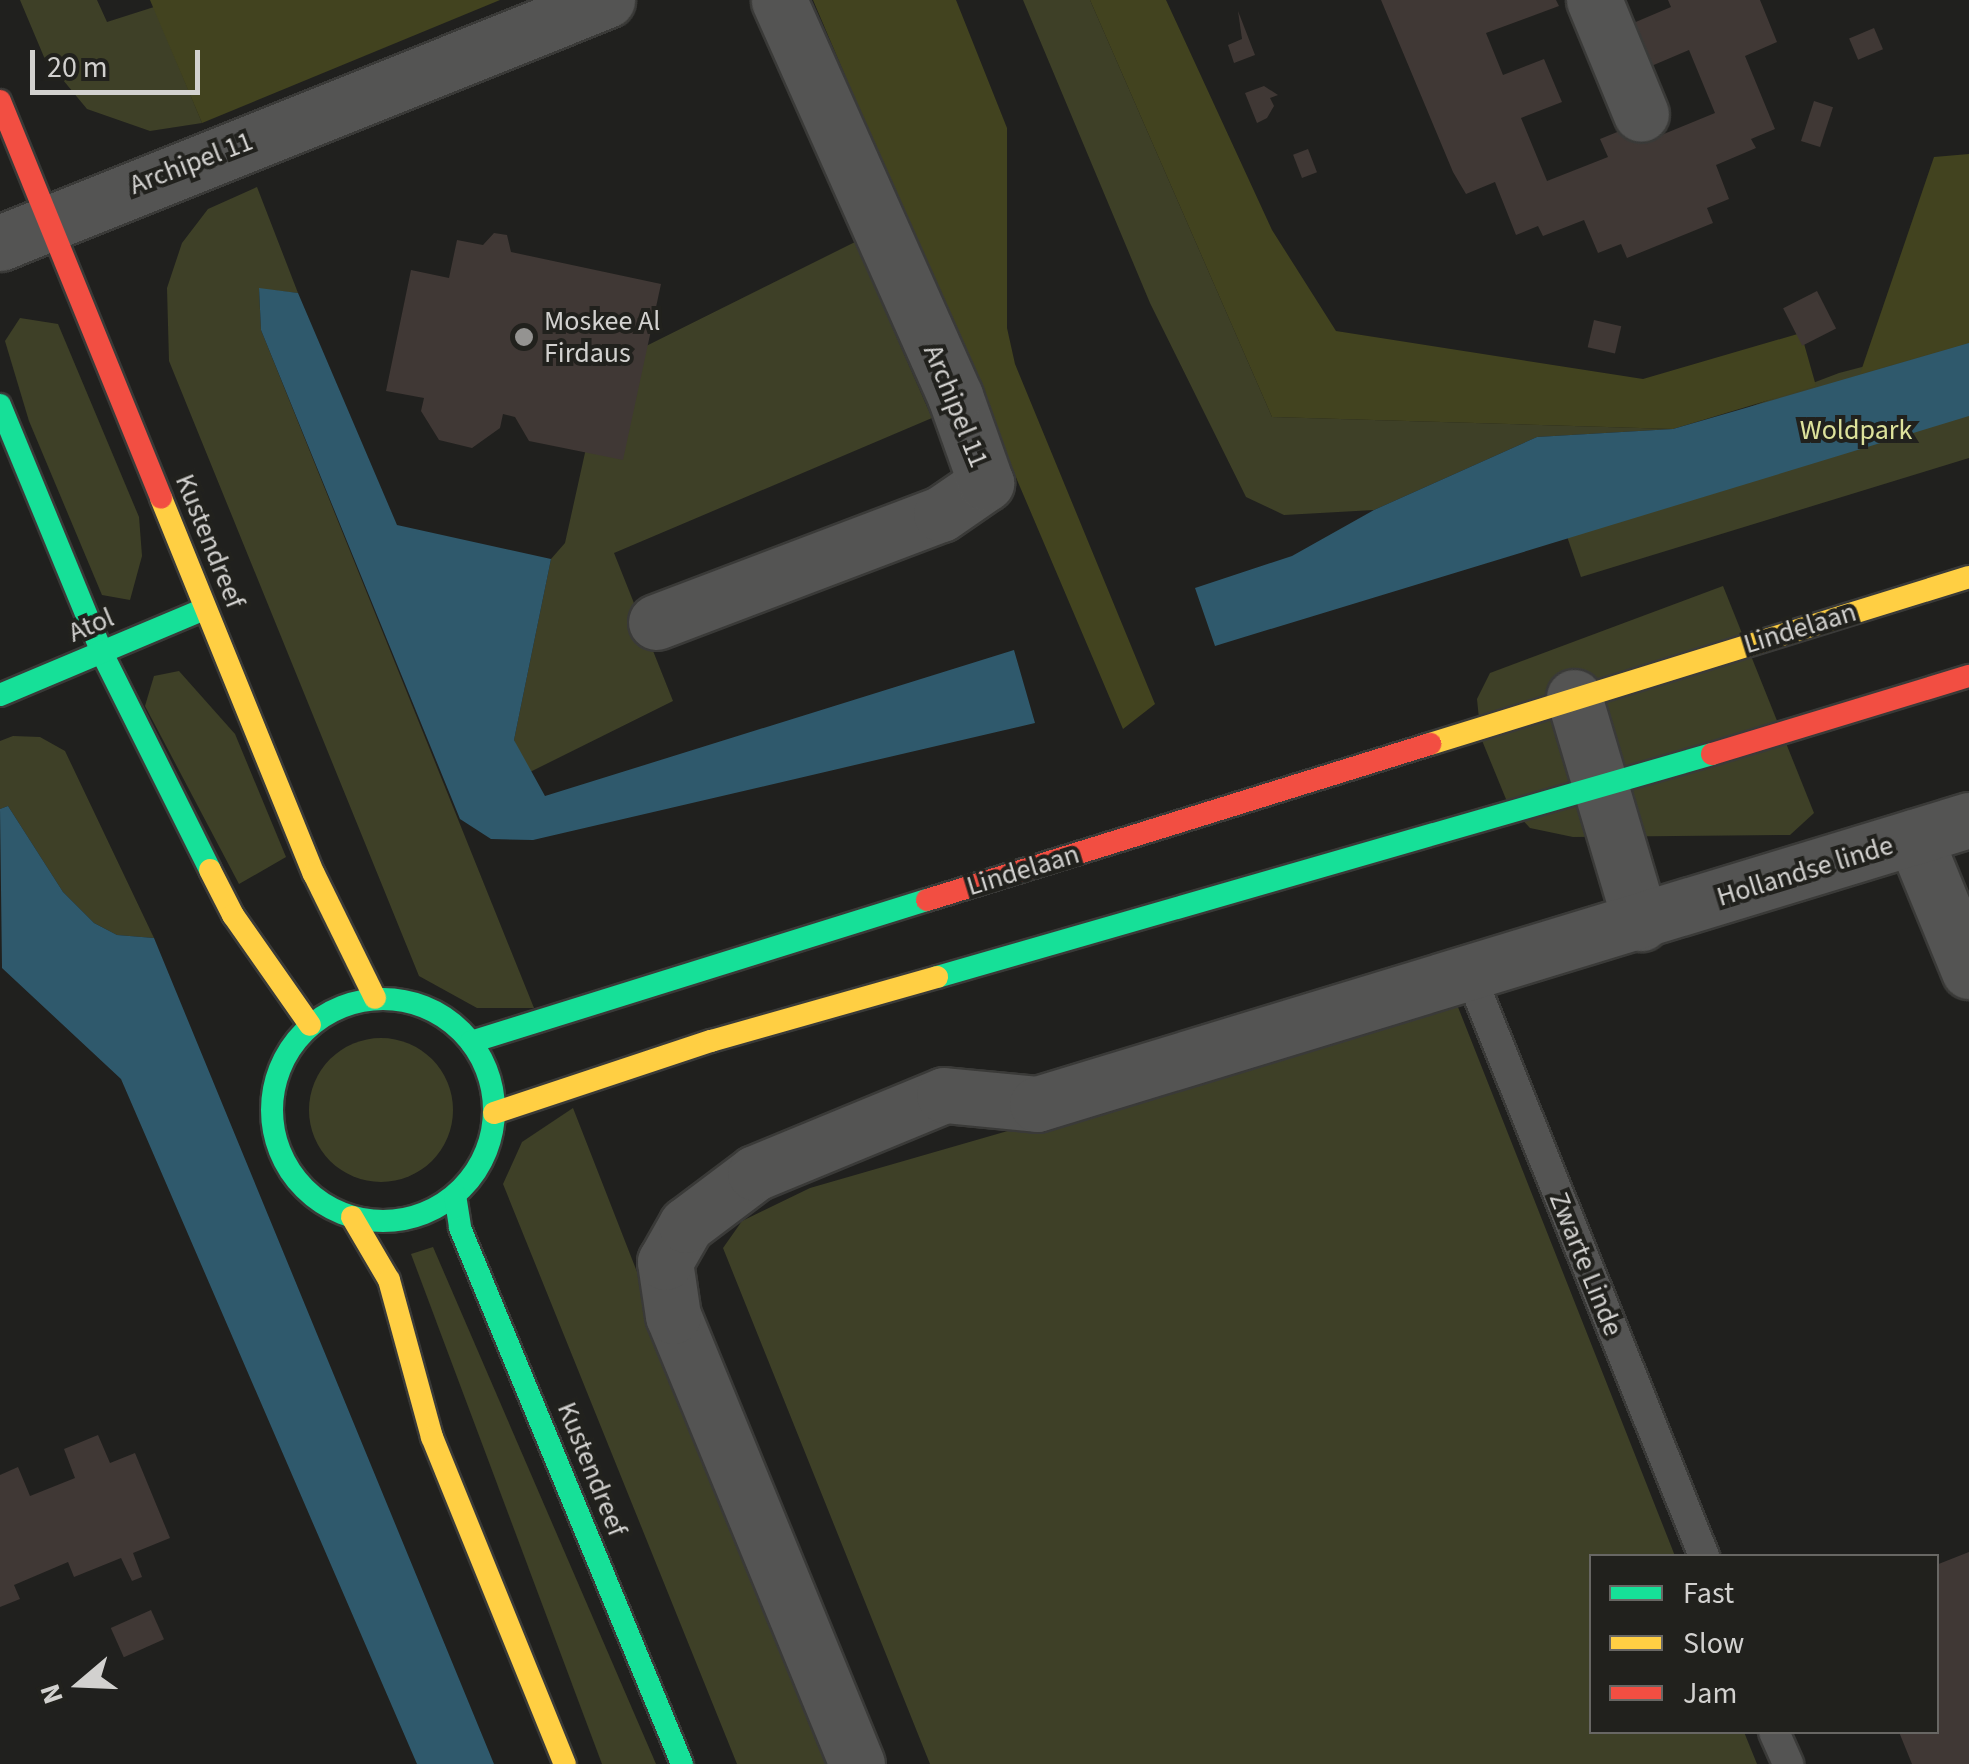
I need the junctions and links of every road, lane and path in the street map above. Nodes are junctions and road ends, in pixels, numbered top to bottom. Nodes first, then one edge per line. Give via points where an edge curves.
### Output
1 (606, 0) edge
2 (779, 0) edge
3 (1594, 0) edge
4 (0, 102) edge
5 (1641, 114) dead end
6 (48, 220) junction
7 (0, 243) edge
8 (0, 405) edge
9 (1969, 577) edge
10 (205, 609) junction
11 (656, 622) dead end
12 (102, 653) junction
13 (1969, 676) edge
14 (0, 695) edge
15 (1574, 697) junction
16 (1602, 788) junction
17 (1969, 820) edge
18 (1914, 837) junction
19 (1641, 922) junction
20 (1969, 971) edge
21 (1469, 972) junction
22 (375, 998) junction
23 (310, 1025) junction
24 (471, 1042) junction
25 (494, 1112) junction
26 (455, 1195) junction
27 (352, 1217) junction
28 (1703, 1554) edge
29 (1775, 1734) edge
30 (564, 1764) edge
31 (682, 1764) edge
32 (858, 1764) edge
33 (1788, 1764) edge

1 - 6 street, Archipel 11
2 - 11 street, Archipel 11 via 955,396 986,483 941,514
3 - 5 street
4 - 6 main road, Kustendreef
6 - 7 street, Archipel 11
6 - 10 main road, Kustendreef
8 - 12 main road
9 - 15 main road, Lindelaan
10 - 12 main road, Atol
10 - 22 main road, Kustendreef via 314,874
12 - 14 main road, Atol
12 - 23 main road via 234,915
13 - 16 main road
15 - 16 street
15 - 24 main road, Lindelaan
16 - 19 street
16 - 25 main road via 711,1041
17 - 18 street, Hollandse linde
18 - 19 street, Hollandse linde
18 - 20 street
19 - 21 street, Hollandse linde
21 - 28 lane, Zwarte Linde
21 - 32 street, Hollandse linde via 1037,1104 944,1095 754,1173 686,1225 665,1262 673,1316
22 - 23 main road via 332,1010
22 - 24 main road via 428,1008
23 - 27 main road via 283,1059 272,1116 279,1149 318,1200
24 - 25 main road via 492,1086
25 - 26 main road via 487,1148
26 - 27 main road via 415,1216
26 - 31 main road, Kustendreef via 460,1228
27 - 30 main road via 389,1280 432,1437
29 - 33 lane

